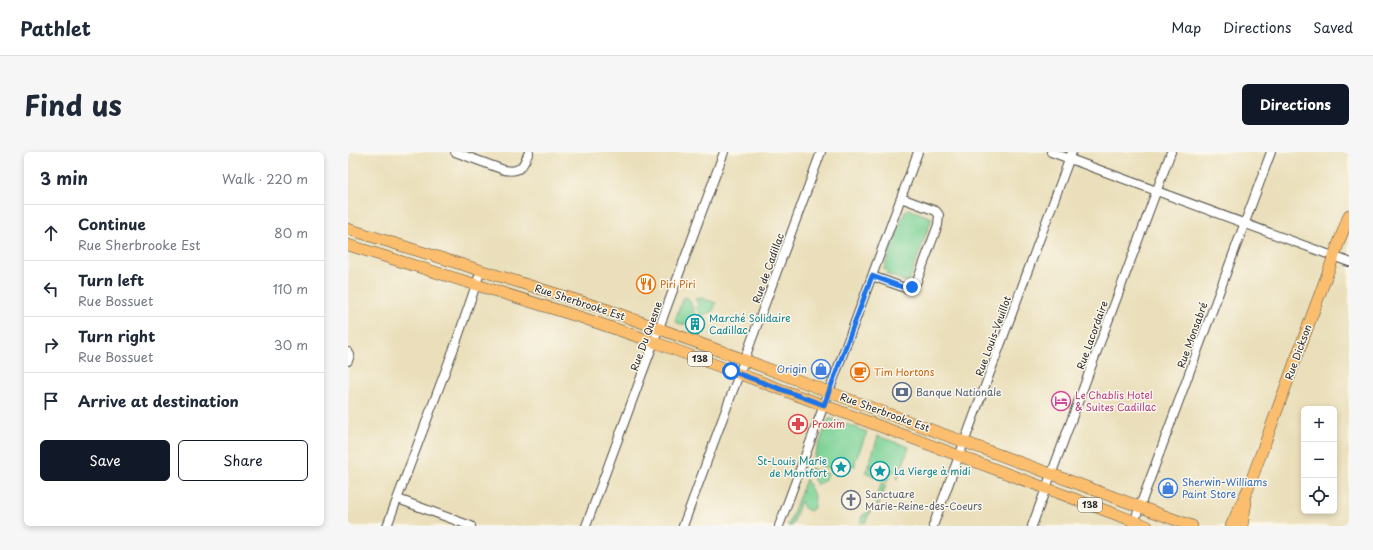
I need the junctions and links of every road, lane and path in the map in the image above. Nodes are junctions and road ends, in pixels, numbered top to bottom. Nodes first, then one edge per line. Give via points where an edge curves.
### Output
1 (455, 152) edge
2 (529, 152) edge
3 (724, 152) edge
4 (822, 152) edge
5 (918, 152) edge
6 (1051, 152) edge
7 (1171, 152) edge
8 (1270, 152) edge
9 (1071, 156) edge
10 (1156, 190) junction
11 (901, 198) junction
12 (1349, 214) edge
13 (1244, 223) junction
14 (348, 229) edge
15 (348, 245) edge
16 (1333, 257) junction
17 (1349, 262) edge
18 (481, 270) junction
19 (872, 276) junction
20 (476, 285) junction
21 (659, 328) junction
22 (654, 342) junction
23 (348, 352) edge
24 (745, 360) junction
25 (348, 361) edge
26 (739, 374) junction
27 (828, 392) junction
28 (824, 405) junction
29 (964, 442) junction
30 (959, 456) junction
31 (1051, 474) junction
32 (1046, 488) junction
33 (1248, 489) junction
34 (398, 499) junction
35 (1139, 507) junction
36 (1133, 524) edge
37 (387, 526) edge
38 (471, 526) edge
39 (586, 526) edge
40 (683, 526) edge
41 (779, 526) edge
42 (932, 526) edge
43 (1032, 526) edge
44 (1147, 526) edge
45 (1192, 526) edge
46 (1231, 526) edge
47 (1242, 526) edge

1 - 2 street via 512,172 523,166
3 - 21 street, Rue Du Quesne
4 - 24 street, Rue de Cadillac
5 - 11 street
6 - 9 street
7 - 10 street, Rue Lacordaire
8 - 13 street, Rue Monsabré
9 - 10 street
9 - 29 street, Rue Louis-Veuillot
10 - 13 street
10 - 31 street, Rue Lacordaire
11 - 19 street
11 - 19 street via 936,211 939,215 938,225 912,287 905,288
12 - 16 main road, Rue Dickson
13 - 16 street
13 - 35 street, Rue Monsabré
14 - 18 main road, Rue Sherbrooke Est / 138
15 - 20 main road, Rue Sherbrooke Est / 138
16 - 17 street
16 - 33 main road, Rue Dickson
18 - 20 street
18 - 21 main road, Rue Sherbrooke Est / 138
19 - 27 street
20 - 22 main road, Rue Sherbrooke Est / 138
20 - 34 street
21 - 22 street, Rue Du Quesne
21 - 24 main road, Rue Sherbrooke Est / 138
22 - 26 main road, Rue Sherbrooke Est / 138
22 - 39 street, Rue Du Quesne
23 - 25 street
24 - 26 street, Rue de Cadillac
24 - 27 main road, Rue Sherbrooke Est / 138
26 - 28 main road, Rue Sherbrooke Est / 138
26 - 40 street, Rue de Cadillac
27 - 28 street
27 - 29 main road, Rue Sherbrooke Est / 138
28 - 30 main road, Rue Sherbrooke Est / 138
28 - 41 street
29 - 30 street, Rue Louis-Veuillot
29 - 31 main road, Rue Sherbrooke Est / 138
30 - 32 main road, Rue Sherbrooke Est / 138
30 - 42 street, Rue Louis-Veuillot
31 - 32 street, Rue Lacordaire
31 - 35 main road, Rue Sherbrooke Est / 138
32 - 36 main road, Rue Sherbrooke Est / 138
32 - 43 street, Rue Lacordaire
33 - 46 main road, Rue Dickson
33 - 47 main road, Rue Dickson
34 - 37 street
34 - 38 street
35 - 36 street, Rue Monsabré
35 - 45 main road, Rue Sherbrooke Est / 138
36 - 44 main road, Rue Sherbrooke Est / 138

